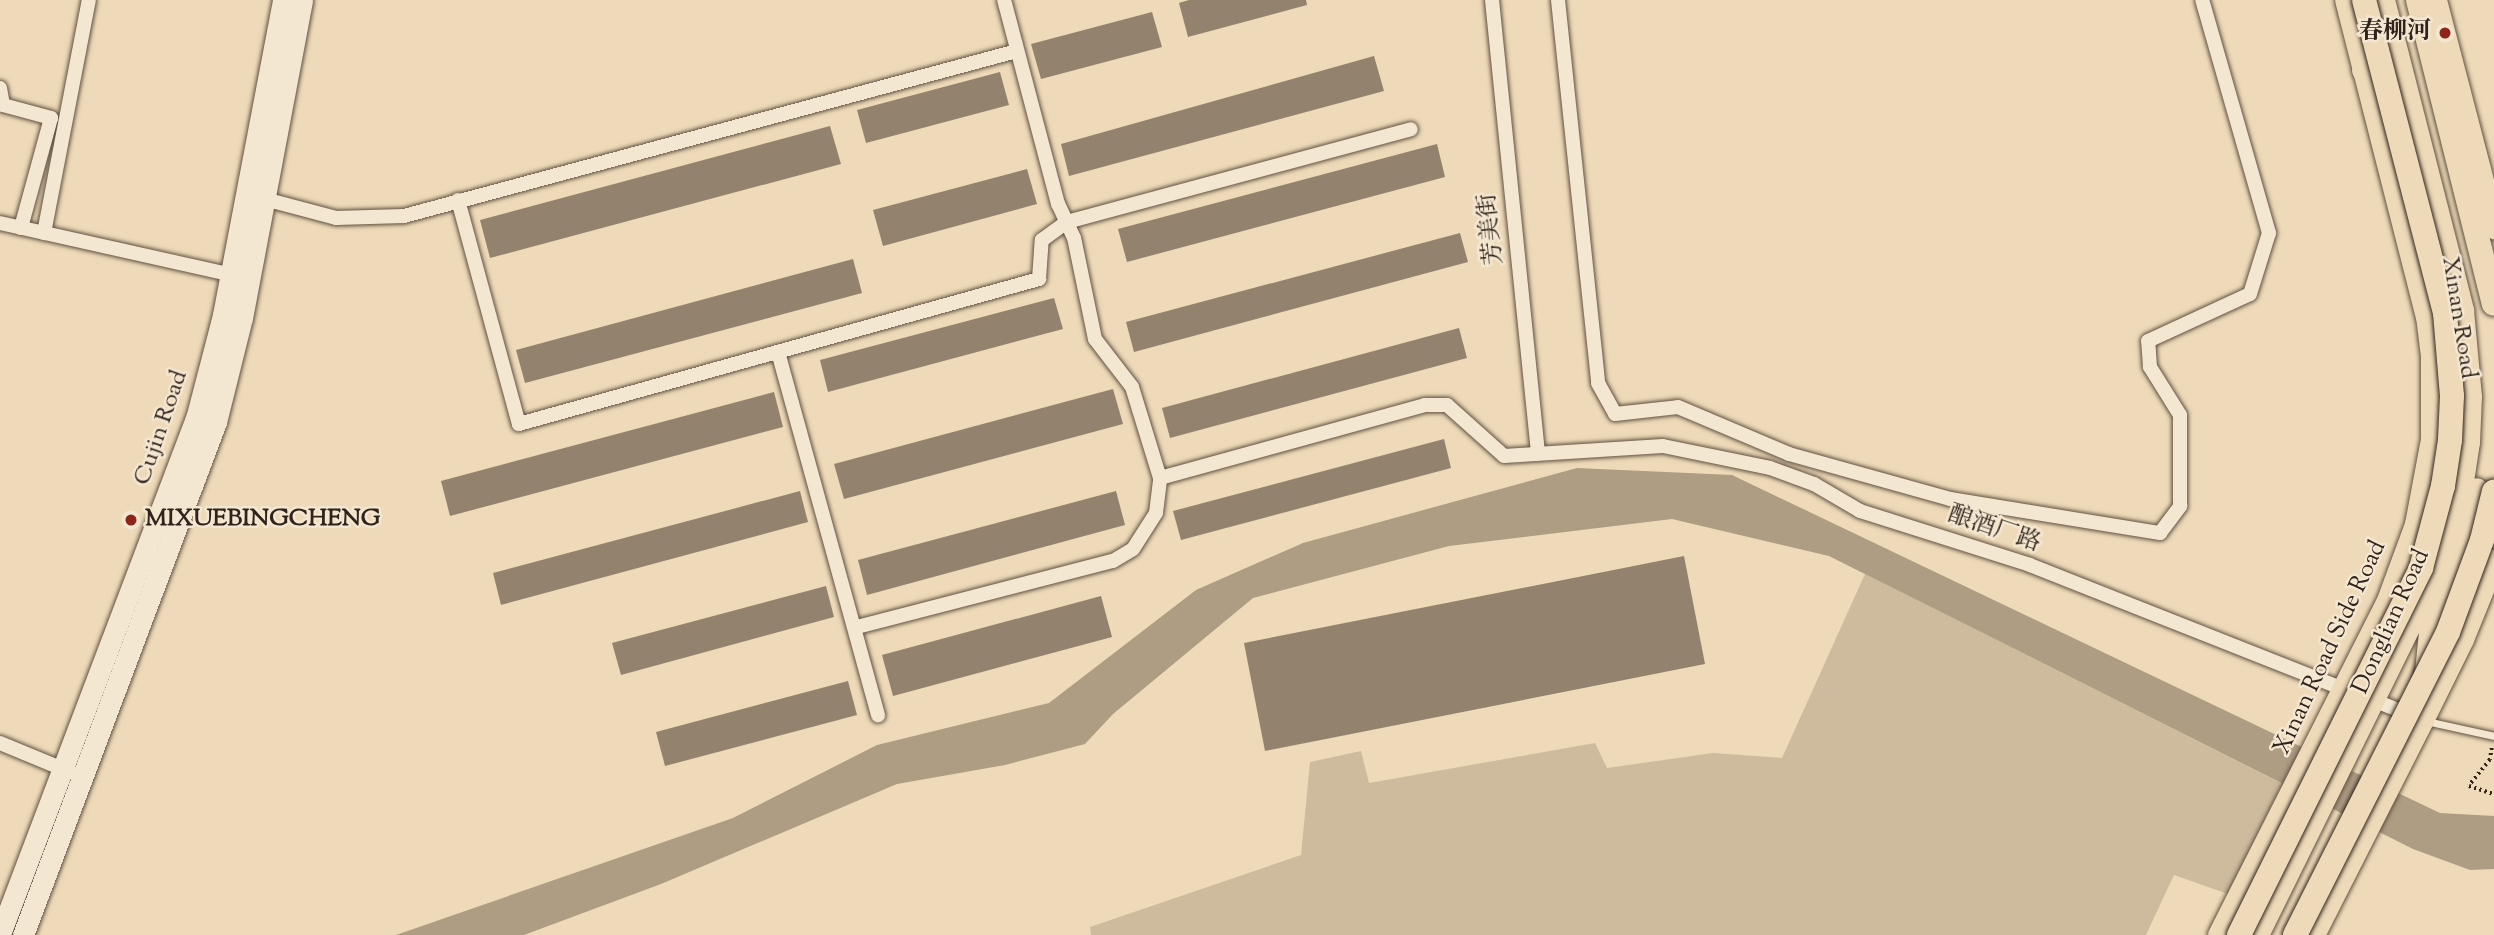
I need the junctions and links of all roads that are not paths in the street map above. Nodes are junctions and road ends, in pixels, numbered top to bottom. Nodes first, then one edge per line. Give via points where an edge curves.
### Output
1 (89, 0) edge
2 (283, 0) edge
3 (302, 0) edge
4 (1004, 0) edge
5 (1492, 0) edge
6 (1558, 0) edge
7 (2202, 0) edge
8 (2346, 0) edge
9 (2364, 0) edge
10 (2383, 0) edge
11 (2400, 0) edge
12 (2418, 0) edge
13 (2435, 0) edge
14 (1017, 51) junction
15 (2364, 69) junction
16 (0, 88) edge
17 (1411, 129) dead end
18 (2419, 137) junction
19 (255, 196) junction
20 (458, 200) junction
21 (1067, 222) junction
22 (0, 223) edge
23 (2494, 227) edge
24 (21, 228) junction
25 (44, 233) junction
26 (240, 276) junction
27 (2494, 304) edge
28 (778, 352) junction
29 (1538, 454) junction
30 (1160, 478) junction
31 (2494, 491) edge
32 (2494, 560) edge
33 (857, 627) junction
34 (2344, 689) junction
35 (2374, 701) junction
36 (878, 715) dead end
37 (2422, 720) junction
38 (2494, 736) edge
39 (0, 743) edge
40 (63, 769) junction
41 (83, 777) junction
42 (0, 934) edge
43 (23, 935) edge
44 (2219, 935) edge
45 (2239, 935) edge
46 (2257, 935) edge
47 (2295, 935) edge
48 (2314, 935) edge

1 - 25 street
2 - 19 main road, Cujin Road
3 - 19 main road, Cujin Road
4 - 14 street
5 - 29 street, 芳美街
6 - 7 street via 1598,383 1615,414 1678,407 1789,454 1950,499 2160,533 2180,506 2180,415 2150,367 2148,341 2250,294 2269,233
8 - 15 main road, Xinan Road Side Road
9 - 45 highway, Donglian Road, bridge via 2445,313 2452,396 2450,440 2443,486 2420,568
10 - 18 highway, Xinan Road
11 - 37 highway, Xinan Road via 2466,251 2478,308 2486,396 2477,489 2466,534 2432,624
12 - 27 highway
13 - 23 main road
14 - 20 street
14 - 21 street via 1058,204
15 - 18 highway
15 - 34 main road, Xinan Road Side Road via 2427,317 2434,396 2425,482 2405,562
16 - 24 street via 3,105 51,118
17 - 21 street
18 - 35 highway, Xinan Road via 2462,310 2469,386 2468,442 2461,488 2435,573
19 - 20 street via 336,218 371,220
19 - 26 main road, Cujin Road
20 - 28 street via 519,424
21 - 28 street via 1042,240 1040,279
21 - 30 street via 1095,339 1132,387
22 - 24 street
24 - 25 street
25 - 26 street
26 - 40 main road, Cujin Road via 197,415
26 - 41 main road, Cujin Road via 231,367 198,477
28 - 33 street
29 - 30 street, 酿酒厂路 via 1504,456 1447,405 1425,405
29 - 34 street, 酿酒厂路 via 1663,446 1770,468 1815,484 1860,511 2030,565
30 - 33 street via 1156,513 1133,549 1113,561
31 - 47 highway, Donglian Road, bridge via 2482,540 2448,632
32 - 37 main road
33 - 36 street
34 - 35 street, 酿酒厂路
34 - 44 main road, Xinan Road Side Road
35 - 37 street, 酿酒厂路
35 - 46 highway, Xinan Road
37 - 38 lane
37 - 48 highway, Xinan Road
39 - 40 street
40 - 41 street
40 - 42 main road, Cujin Road
41 - 43 main road, Cujin Road

